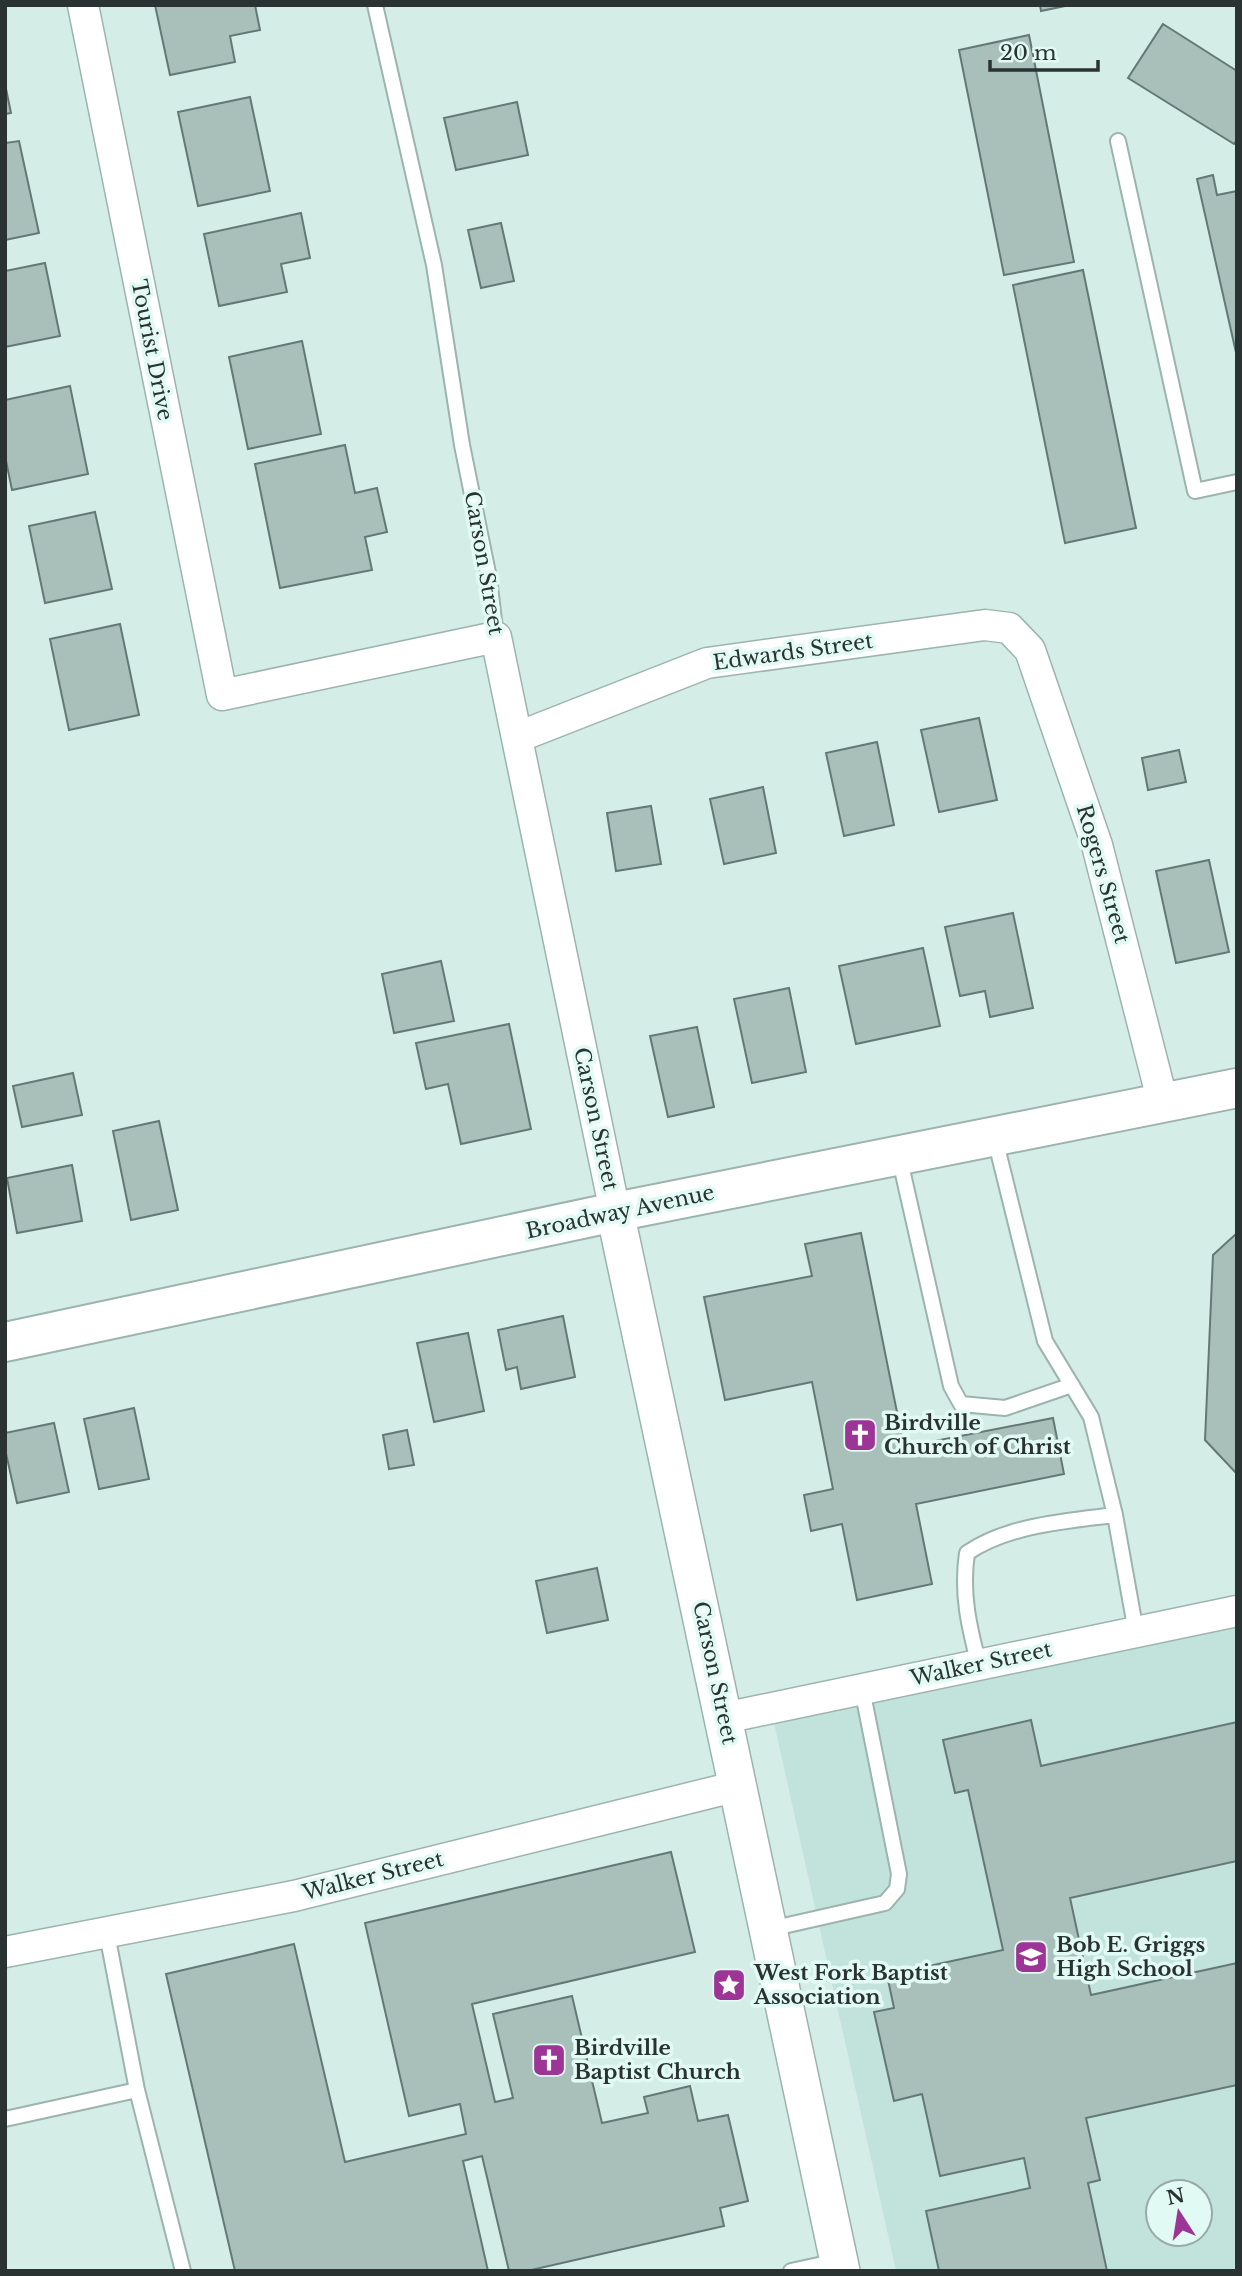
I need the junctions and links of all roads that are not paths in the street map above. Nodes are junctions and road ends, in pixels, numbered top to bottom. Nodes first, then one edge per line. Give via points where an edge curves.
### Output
1 (83, 5) edge
2 (375, 5) edge
3 (1118, 141) dead end
4 (1237, 482) edge
5 (496, 637) junction
6 (1030, 650) joint
7 (517, 737) junction
8 (1237, 1088) edge
9 (1163, 1103) junction
10 (994, 1136) junction
11 (899, 1155) junction
12 (615, 1212) junction
13 (5, 1342) edge
14 (1072, 1385) junction
15 (1115, 1515) junction
16 (1237, 1611) edge
17 (1136, 1632) junction
18 (979, 1665) junction
19 (862, 1689) junction
20 (724, 1718) junction
21 (738, 1786) junction
22 (769, 1929) junction
23 (107, 1934) junction
24 (5, 1952) edge
25 (137, 2090) junction
26 (5, 2119) edge
27 (840, 2266) edge
28 (183, 2271) edge
29 (791, 2271) edge

1 - 5 street, Tourist Drive via 222,695
2 - 5 lane, Carson Street via 434,265
3 - 4 lane via 1195,491
5 - 7 street, Carson Street
6 - 7 street, Edwards Street via 1009,628 985,625 707,663
6 - 9 street, Rogers Street via 1097,845
7 - 12 street, Carson Street
8 - 9 main road, Broadway Avenue
9 - 10 main road, Broadway Avenue
10 - 11 main road, Broadway Avenue
10 - 14 lane via 1045,1341
11 - 12 main road, Broadway Avenue
11 - 14 lane via 951,1387 961,1404 1005,1408
12 - 13 main road, Broadway Avenue
12 - 20 street, Carson Street
14 - 15 lane via 1091,1417
15 - 17 lane
15 - 18 lane via 1014,1532 967,1553 965,1610
16 - 17 street, Walker Street
17 - 18 street, Walker Street
18 - 19 street, Walker Street
19 - 20 street, Walker Street
19 - 22 lane via 899,1874 897,1889 885,1903
20 - 21 street, Carson Street
21 - 22 street, Carson Street
21 - 23 street, Walker Street via 294,1896
22 - 27 street, Carson Street
23 - 24 street, Walker Street
23 - 25 lane
25 - 26 lane
25 - 28 lane
27 - 29 lane

